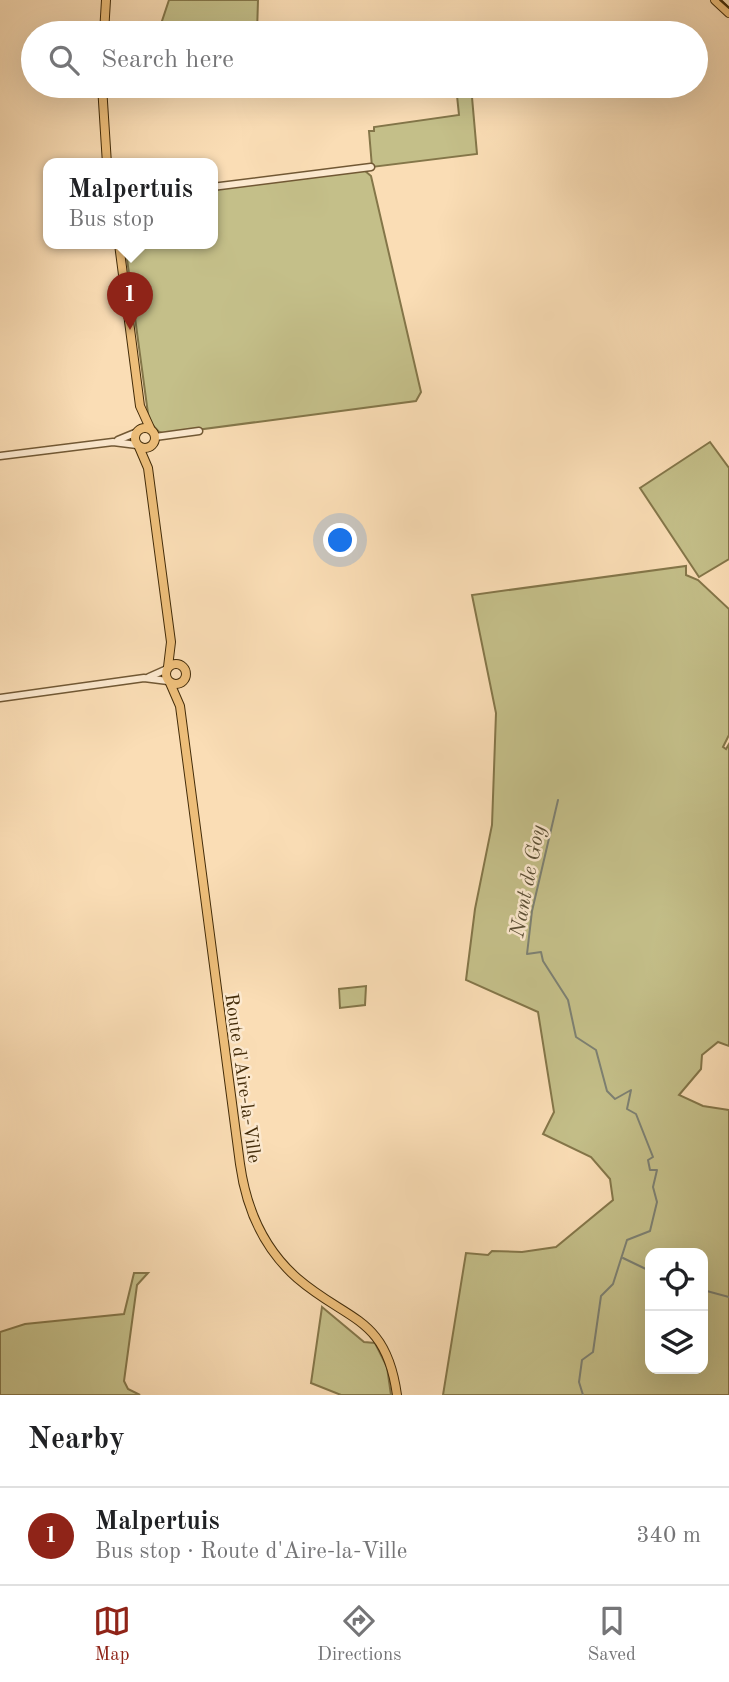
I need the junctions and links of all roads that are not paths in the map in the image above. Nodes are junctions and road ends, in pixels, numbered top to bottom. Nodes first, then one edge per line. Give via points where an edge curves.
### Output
1 (106, 0) edge
2 (715, 0) edge
3 (729, 13) edge
4 (105, 21) edge
5 (103, 98) edge
6 (107, 158) edge
7 (371, 167) dead end
8 (218, 186) edge
9 (120, 249) edge
10 (140, 406) junction
11 (150, 428) junction
12 (199, 431) dead end
13 (136, 432) junction
14 (154, 441) junction
15 (113, 442) junction
16 (138, 446) junction
17 (0, 456) edge
18 (148, 468) junction
19 (171, 642) junction
20 (182, 666) junction
21 (167, 668) junction
22 (144, 678) junction
23 (184, 680) junction
24 (169, 682) junction
25 (0, 698) edge
26 (180, 706) junction
27 (397, 1395) edge

1 - 4 main road
2 - 3 main road
5 - 6 main road
7 - 8 street
9 - 10 main road
10 - 11 main road
10 - 13 main road
11 - 13 main road
11 - 14 main road
12 - 14 street
13 - 15 street
13 - 16 main road
14 - 16 main road
14 - 18 main road
15 - 16 street
15 - 17 street
16 - 18 main road
18 - 19 main road
19 - 20 main road
19 - 21 main road
20 - 21 main road
20 - 23 main road
21 - 22 street
21 - 24 main road
22 - 24 street
22 - 25 street
23 - 24 main road
23 - 26 main road, Route d'Aire-la-Ville
24 - 26 main road, Route d'Aire-la-Ville
26 - 27 main road, Route d'Aire-la-Ville via 247,1200 266,1242 283,1264 376,1335 392,1365

